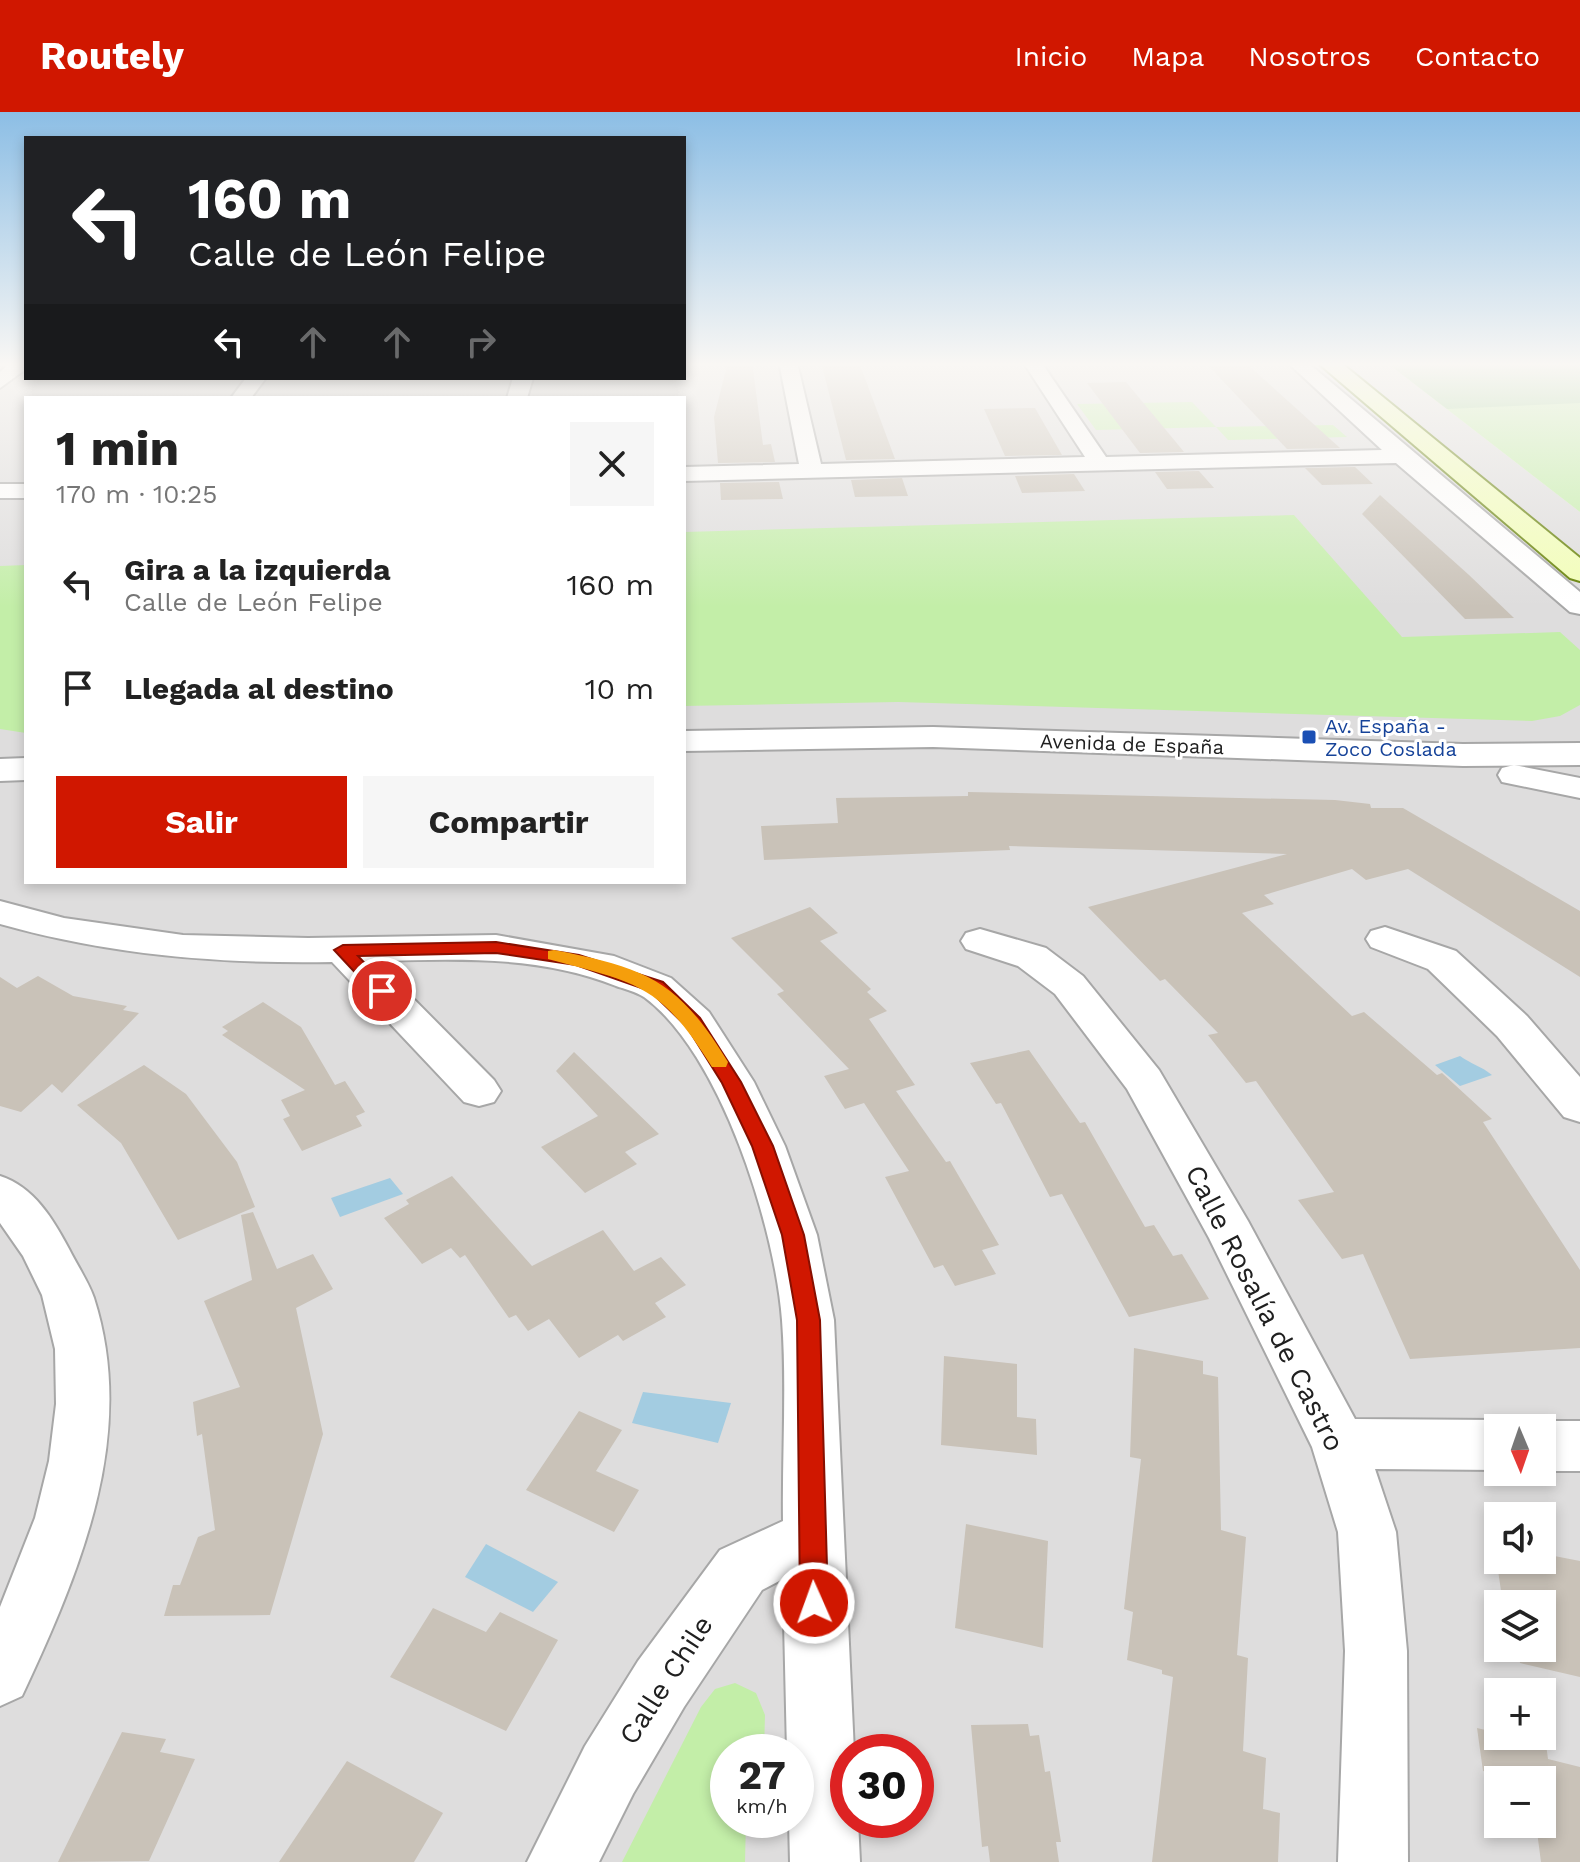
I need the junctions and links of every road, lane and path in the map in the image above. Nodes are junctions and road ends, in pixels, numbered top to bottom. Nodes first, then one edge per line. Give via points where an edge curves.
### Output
1 (806, 444) edge
2 (1086, 444) edge
3 (1387, 444) edge
4 (1425, 444) edge
5 (1452, 444) edge
6 (1401, 456) junction
7 (1100, 464) junction
8 (812, 471) junction
9 (686, 474) edge
10 (0, 491) edge
11 (24, 491) edge
12 (1580, 546) edge
13 (1580, 572) edge
14 (1580, 606) edge
15 (686, 741) edge
16 (1580, 754) edge
17 (686, 760) edge
18 (24, 769) edge
19 (0, 770) edge
20 (1580, 774) edge
21 (1514, 775) junction
22 (24, 788) edge
23 (1580, 788) edge
24 (0, 790) edge
25 (0, 912) edge
26 (1385, 939) dead end
27 (980, 941) dead end
28 (343, 950) junction
29 (479, 1091) dead end
30 (1580, 1106) edge
31 (0, 1194) edge
32 (1339, 1444) junction
33 (1484, 1445) edge
34 (1556, 1446) edge
35 (1580, 1446) edge
36 (812, 1541) junction
37 (0, 1674) edge
38 (562, 1862) edge
39 (825, 1862) edge
40 (1373, 1862) edge

1 - 8 street
2 - 7 street
3 - 6 street
4 - 13 main road
5 - 12 main road
6 - 7 street
6 - 14 street
7 - 8 street
8 - 9 street
10 - 11 street
15 - 16 street, Avenida de España via 933,737 1463,755
17 - 21 street, Avenida de España via 932,756
18 - 19 street
20 - 21 street, Avenida de España
21 - 23 street, Avenida de España
22 - 24 street
25 - 28 street via 112,940
26 - 30 street via 1442,960 1512,1026
27 - 32 street, Calle Rosalía de Castro via 1032,957 1069,985 1144,1081 1231,1234
28 - 29 street
28 - 36 street via 496,947 537,952 600,965 657,987 694,1022 732,1082 762,1146 793,1235 808,1320
31 - 37 street via 16,1206 60,1272 77,1324 82,1376 81,1435 68,1502 43,1582
32 - 33 street
32 - 40 street, Calle Rosalía de Castro via 1367,1532 1376,1651
34 - 35 street
36 - 38 street, Calle Chile via 779,1550 741,1570 661,1684
36 - 39 street

